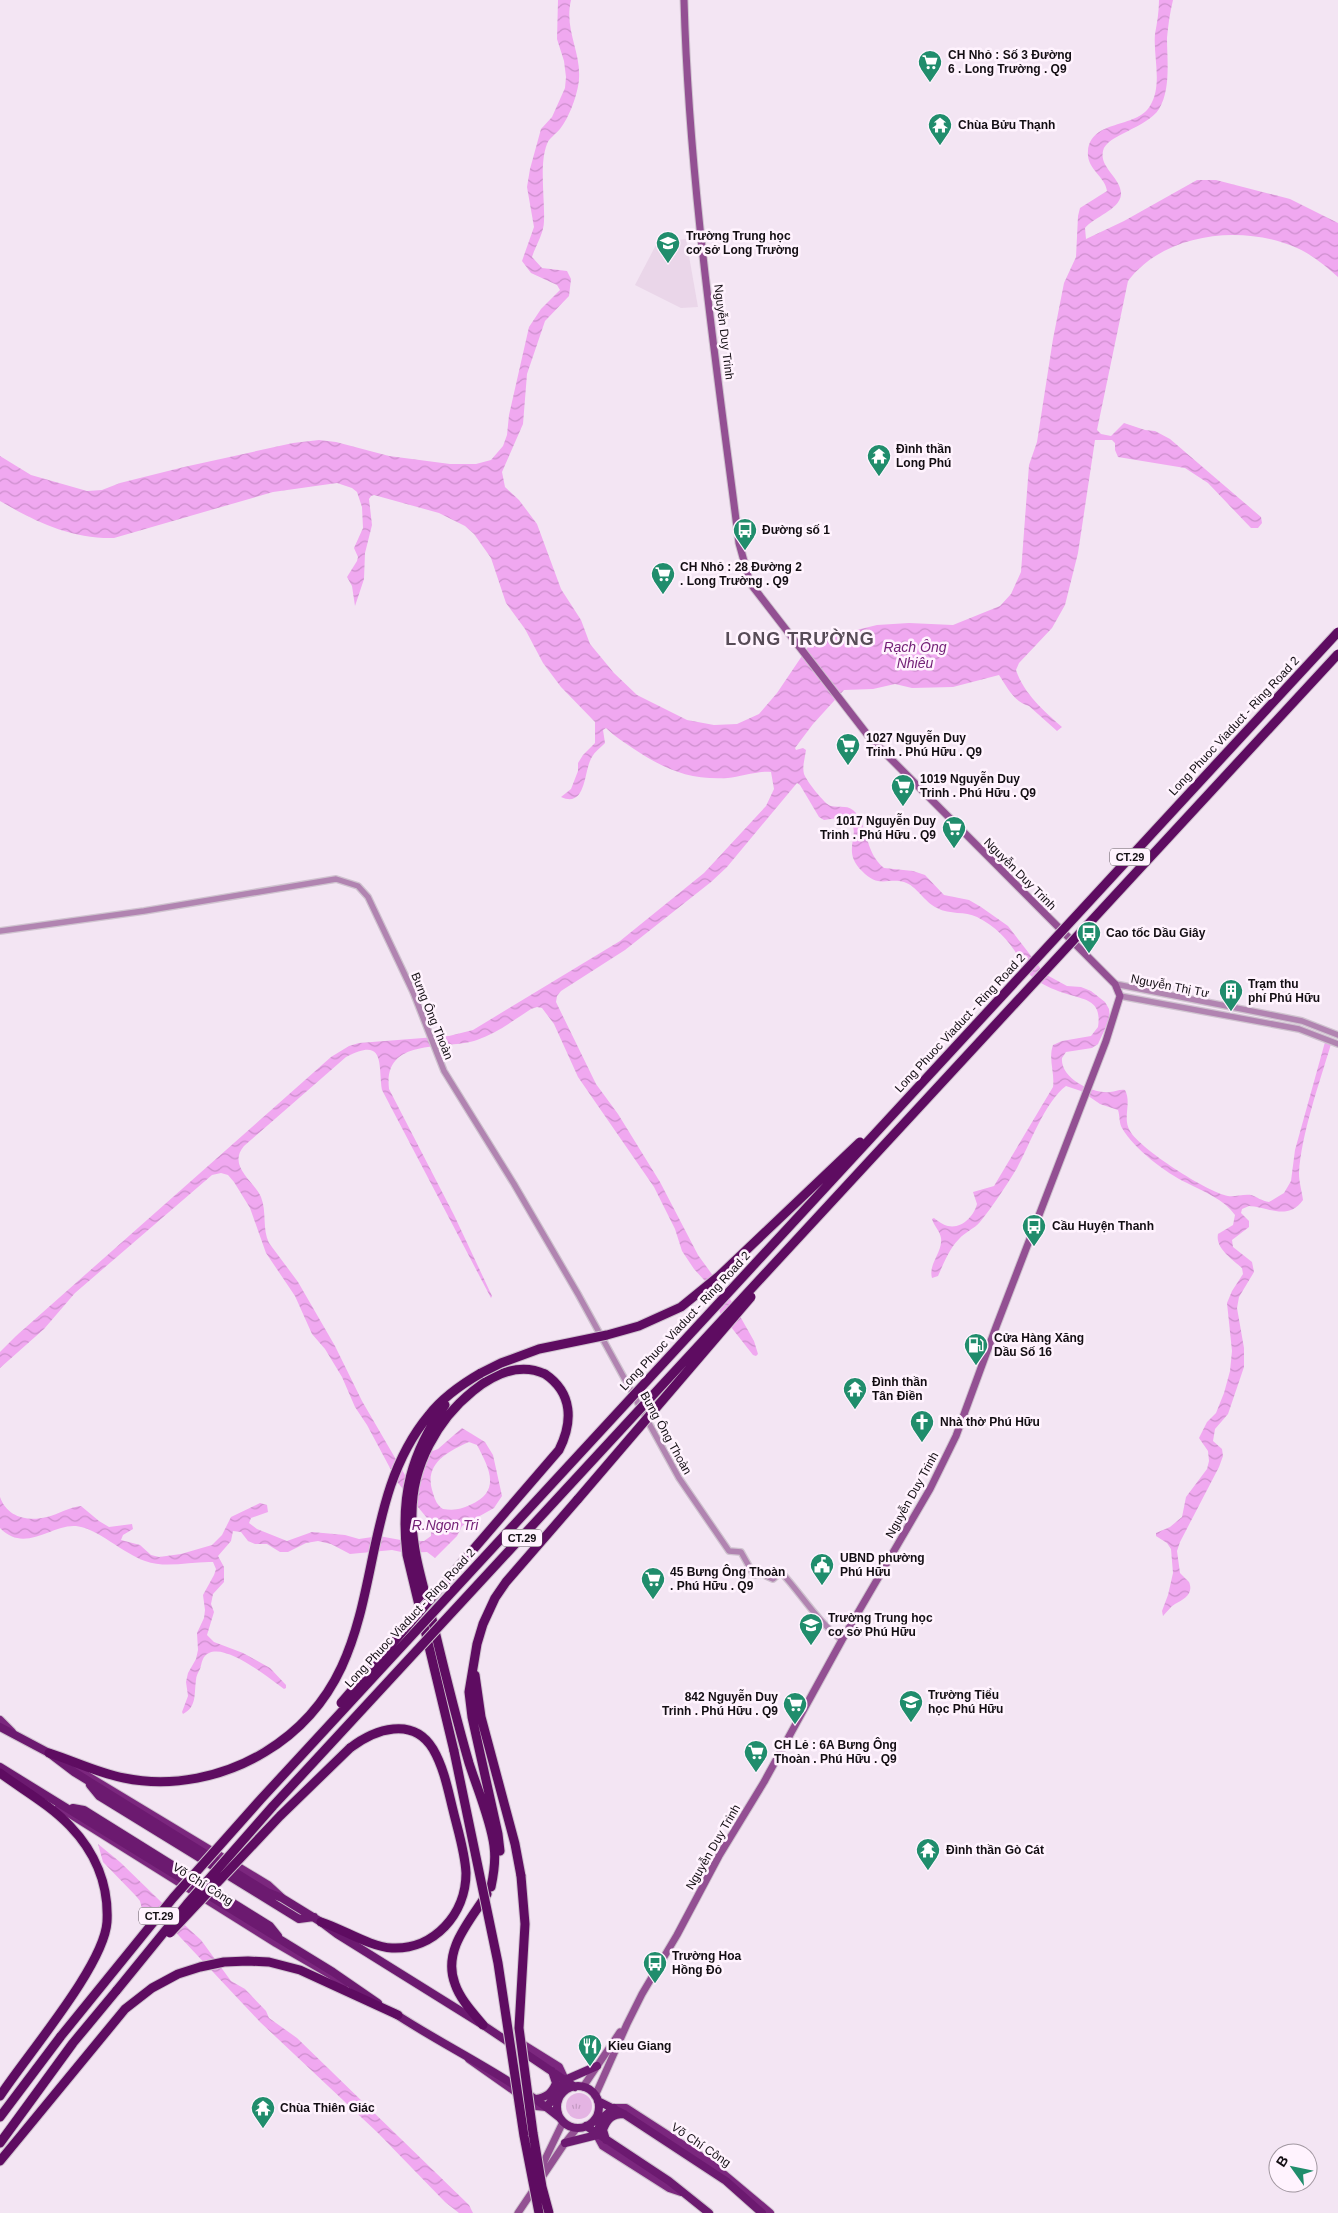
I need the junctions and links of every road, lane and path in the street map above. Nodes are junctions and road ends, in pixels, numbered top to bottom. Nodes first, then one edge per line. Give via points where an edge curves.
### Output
1 (684, 0) edge
2 (1338, 632) edge
3 (1338, 654) edge
4 (0, 931) edge
5 (1115, 984) junction
6 (1120, 996) junction
7 (1338, 1036) edge
8 (1338, 1044) edge
9 (923, 1082) junction
10 (933, 1092) junction
11 (467, 1381) junction
12 (409, 1538) junction
13 (412, 1555) junction
14 (842, 1640) junction
15 (473, 1670) junction
16 (0, 1720) edge
17 (0, 1727) edge
18 (12, 1732) junction
19 (49, 1753) junction
20 (0, 1767) edge
21 (0, 1773) edge
22 (85, 1779) junction
23 (46, 1796) junction
24 (261, 1799) junction
25 (491, 1887) junction
26 (282, 1898) junction
27 (318, 1920) junction
28 (352, 1985) junction
29 (116, 1990) junction
30 (398, 2016) junction
31 (627, 2024) junction
32 (483, 2025) junction
33 (500, 2037) junction
34 (464, 2054) junction
35 (597, 2066) junction
36 (552, 2071) junction
37 (565, 2080) junction
38 (579, 2087) junction
39 (0, 2096) edge
40 (596, 2098) junction
41 (536, 2099) junction
42 (546, 2107) junction
43 (614, 2108) junction
44 (624, 2114) junction
45 (0, 2117) edge
46 (561, 2120) junction
47 (586, 2126) junction
48 (577, 2128) junction
49 (597, 2135) junction
50 (608, 2142) junction
51 (0, 2143) edge
52 (564, 2144) junction
53 (0, 2161) edge
54 (743, 2192) junction
55 (683, 2193) junction
56 (528, 2197) junction
57 (518, 2213) edge
58 (539, 2213) edge
59 (549, 2213) edge
60 (709, 2213) edge
61 (762, 2213) edge
62 (770, 2213) edge

1 - 5 main road, Nguyễn Duy Trinh via 693,171 739,542 750,582 870,738
2 - 9 highway, Long Phuoc Viaduct - Ring Road 2 / CT.29, bridge
3 - 10 highway, Long Phuoc Viaduct - Ring Road 2 / CT.29, bridge
4 - 14 street, Bưng Ông Thoàn via 336,879 358,886 368,897 422,1016 438,1060 578,1294 689,1492 729,1552 742,1552 754,1575 762,1574 773,1579 782,1572 818,1619
5 - 6 main road, Nguyễn Duy Trinh
5 - 7 street, Nguyễn Thị Tư via 1302,1021
6 - 8 street, Nguyễn Thị Tư via 1299,1029
6 - 14 main road, Nguyễn Duy Trinh via 956,1436 930,1490
9 - 11 highway, bridge via 719,1276 681,1307 639,1326 539,1349 501,1363
9 - 24 highway, Long Phuoc Viaduct - Ring Road 2 / CT.29, bridge
10 - 15 highway, bridge via 770,1275 506,1582 483,1624 476,1644
10 - 29 highway, Long Phuoc Viaduct - Ring Road 2 / CT.29, bridge via 273,1806
11 - 12 highway via 434,1419 416,1455 407,1484
11 - 19 highway via 447,1396 414,1435 393,1480 354,1637 334,1682 307,1718 288,1736 252,1760 223,1771 171,1782 124,1778
12 - 13 highway
12 - 24 highway, bridge via 420,1466 447,1417 474,1391 509,1371 528,1368 545,1374 560,1387 568,1405 568,1428 559,1450
13 - 25 highway via 494,1844
13 - 58 highway, bridge via 498,1963
14 - 31 main road, Nguyễn Duy Trinh
15 - 25 highway via 469,1692 472,1717 500,1849
15 - 59 highway, bridge via 481,1717 522,1876 524,1924 519,2028 533,2133
16 - 18 main road, Võ Chí Công
17 - 18 highway, Võ Chí Công
18 - 19 highway, Võ Chí Công
19 - 22 highway, Võ Chí Công
19 - 26 main road, Võ Chí Công via 268,1885
20 - 23 highway, Võ Chí Công
21 - 39 highway via 48,1807 84,1842 96,1861 103,1882 107,1923 101,1943 80,1982
22 - 26 highway, Võ Chí Công
22 - 27 highway, Võ Chí Công via 99,1796 225,1875 299,1919
23 - 28 highway, Võ Chí Công
23 - 28 main road, Võ Chí Công via 132,1854 311,1964
24 - 45 highway, Long Phuoc Viaduct - Ring Road 2 / CT.29, bridge via 173,1898
25 - 32 highway via 459,1937 452,1961 455,1985
26 - 27 highway, Võ Chí Công
27 - 29 highway, bridge via 378,1946 392,1948 424,1942 446,1926 456,1912 465,1886 463,1854 443,1773 432,1748 418,1734 396,1728 386,1729 373,1733 350,1748 280,1816
27 - 32 highway, Võ Chí Công
28 - 30 highway, Võ Chí Công
29 - 51 highway, Long Phuoc Viaduct - Ring Road 2 / CT.29 via 72,2043
30 - 34 highway, Võ Chí Công
30 - 53 highway via 300,1970 269,1962 224,1962 200,1966 165,1980 125,2009
31 - 35 main road, Nguyễn Duy Trinh
31 - 40 main road, Nguyễn Duy Trinh
32 - 33 highway, Võ Chí Công
33 - 36 highway, Võ Chí Công
33 - 37 main road, Võ Chí Công via 514,2039 559,2067
34 - 41 highway, Võ Chí Công
34 - 42 main road, Võ Chí Công via 474,2065 536,2106
35 - 37 highway
35 - 38 main road, Nguyễn Duy Trinh
36 - 37 highway, Võ Chí Công
36 - 41 highway via 556,2083 553,2089 548,2095
37 - 38 highway, Võ Chí Công
37 - 42 highway
38 - 40 highway
38 - 46 highway via 561,2096 557,2106
40 - 43 highway, Võ Chí Công
40 - 47 highway via 597,2116
41 - 42 highway, Võ Chí Công
42 - 46 highway, Võ Chí Công
43 - 44 highway, Võ Chí Công
43 - 49 highway via 601,2119
43 - 54 main road, Võ Chí Công via 626,2108 708,2161
44 - 50 highway via 614,2115 605,2124 603,2134
44 - 54 highway, Võ Chí Công
46 - 48 highway
46 - 56 main road
47 - 48 highway
47 - 49 highway
48 - 52 main road
49 - 50 highway
49 - 52 highway
49 - 55 main road via 603,2146 669,2188
50 - 55 highway
52 - 56 main road
54 - 61 highway, Võ Chí Công
54 - 62 main road, Võ Chí Công
55 - 60 highway
56 - 57 main road

